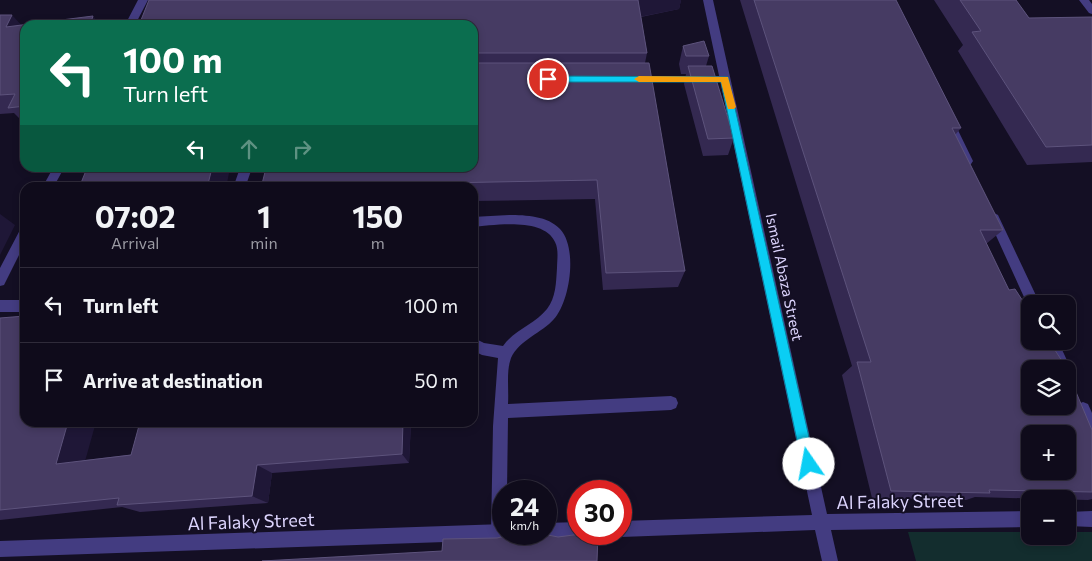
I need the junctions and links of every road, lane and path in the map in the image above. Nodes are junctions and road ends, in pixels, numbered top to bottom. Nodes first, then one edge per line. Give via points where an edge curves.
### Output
1 (143, 0) edge
2 (708, 0) edge
3 (1084, 0) edge
4 (1092, 11) edge
5 (133, 20) edge
6 (629, 79) edge
7 (725, 79) junction
8 (942, 107) edge
9 (972, 170) edge
10 (988, 206) edge
11 (478, 222) edge
12 (20, 242) edge
13 (0, 280) edge
14 (1030, 295) edge
15 (0, 306) edge
16 (20, 306) edge
17 (478, 347) edge
18 (506, 353) junction
19 (1076, 394) edge
20 (670, 404) dead end
21 (501, 411) junction
22 (1092, 429) edge
23 (501, 480) edge
24 (1092, 518) edge
25 (1021, 519) edge
26 (1076, 519) edge
27 (821, 522) junction
28 (632, 529) edge
29 (492, 532) edge
30 (0, 549) edge
31 (830, 561) edge

1 - 5 street
2 - 7 street, Ismail Abaza Street
3 - 4 street
6 - 7 street
7 - 27 street, Ismail Abaza Street
8 - 9 street
10 - 14 street
11 - 18 street via 531,220 556,232 562,243 563,287 558,302 549,315
12 - 13 street
15 - 16 street
17 - 18 street
18 - 21 street
19 - 22 street
20 - 21 street
21 - 23 street
24 - 26 street
25 - 27 street, Al Falaky Street
27 - 28 street, Al Falaky Street
27 - 31 street, Ismail Abaza Street
29 - 30 street, Al Falaky Street

